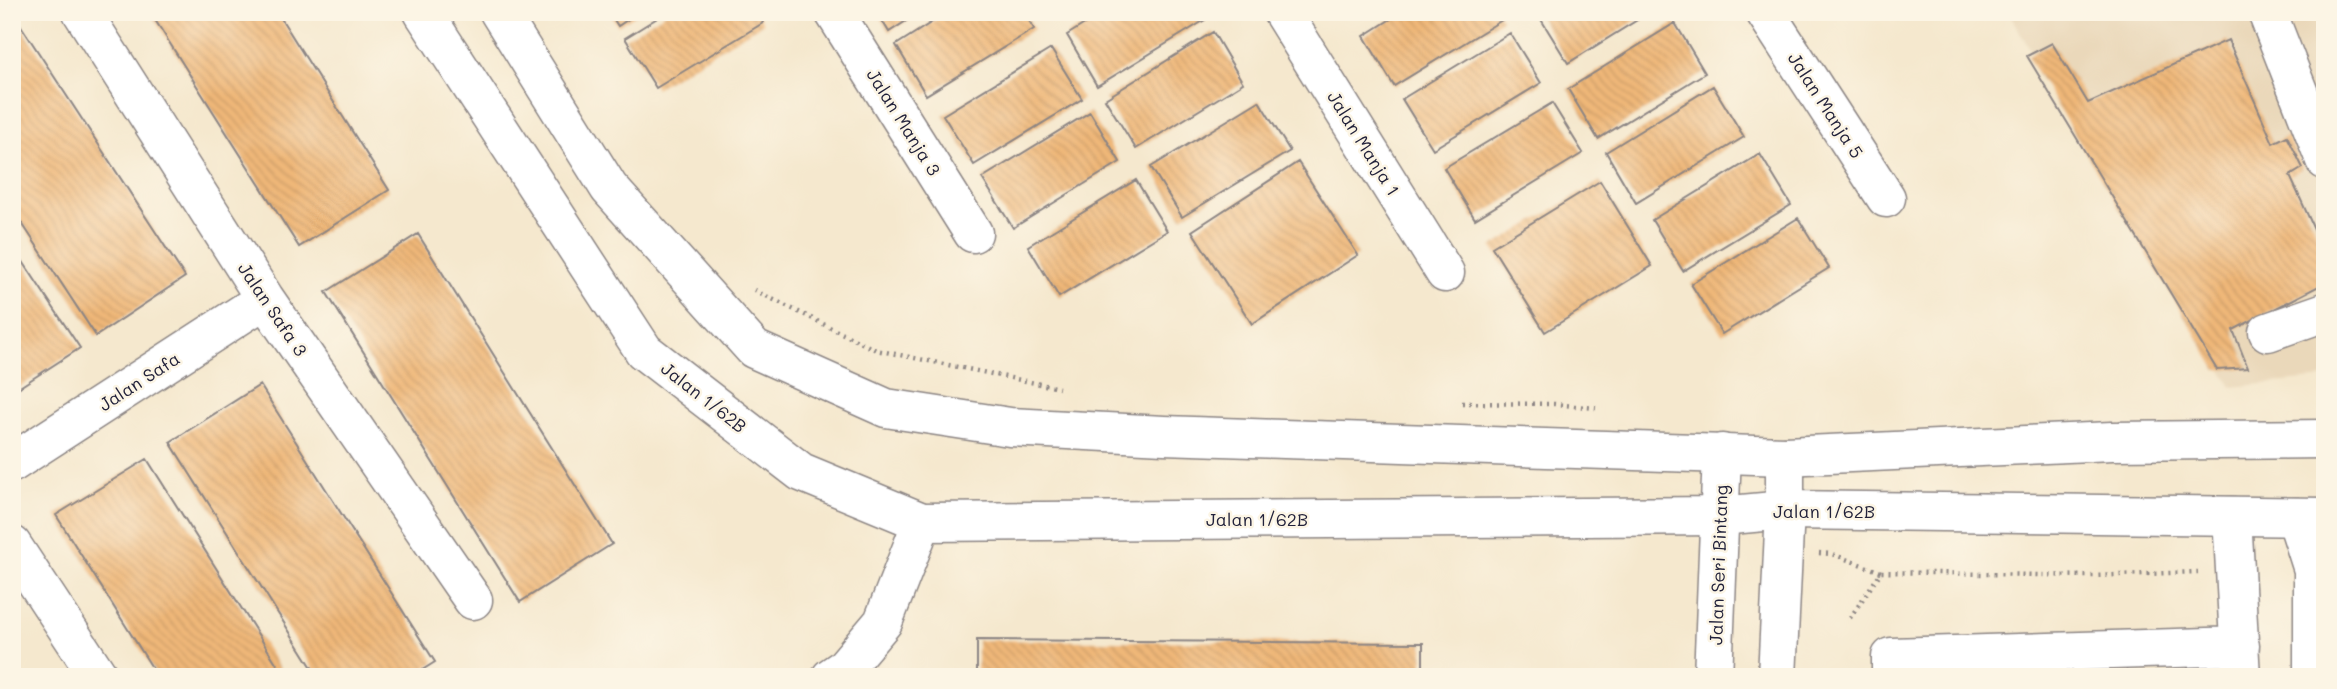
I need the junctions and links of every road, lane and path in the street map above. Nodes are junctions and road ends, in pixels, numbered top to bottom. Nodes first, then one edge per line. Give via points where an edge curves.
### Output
1 (82, 12) edge
2 (423, 12) edge
3 (499, 12) edge
4 (834, 12) edge
5 (1282, 12) edge
6 (1765, 12) edge
7 (2267, 12) edge
8 (2325, 160) edge
9 (1886, 198) dead end
10 (973, 233) dead end
11 (1445, 273) dead end
12 (748, 287) dead end
13 (265, 299) junction
14 (2325, 312) edge
15 (2268, 332) dead end
16 (1065, 389) dead end
17 (1457, 403) dead end
18 (1609, 409) dead end
19 (2325, 439) edge
20 (1722, 453) junction
21 (1785, 456) junction
22 (12, 463) edge
23 (1785, 510) junction
24 (1720, 516) junction
25 (2232, 516) junction
26 (2310, 517) edge
27 (922, 522) junction
28 (12, 545) edge
29 (2235, 570) junction
30 (2319, 580) edge
31 (473, 600) dead end
32 (1850, 618) dead end
33 (2241, 662) edge
34 (99, 677) edge
35 (831, 677) edge
36 (1713, 677) edge
37 (1777, 677) edge
38 (1891, 677) edge
39 (2313, 677) edge

1 - 13 main road, Jalan Safa 3
2 - 27 main road, Jalan 1/62B via 644,351 801,472
3 - 20 main road via 609,188 754,349 887,408 1022,428
4 - 10 main road, Jalan Manja 3
5 - 11 main road, Jalan Manja 1
6 - 9 main road, Jalan Manja 5
7 - 8 main road
12 - 16 path via 876,350
13 - 22 main road, Jalan Safa
13 - 31 main road, Jalan Safa 3
14 - 15 main road
17 - 18 path
19 - 21 main road via 2112,441
20 - 21 main road
20 - 24 main road, Jalan Seri Bintang
21 - 23 main road
23 - 24 main road, Jalan 1/62B
23 - 25 main road, Jalan 1/62B
23 - 37 main road
24 - 27 main road, Jalan 1/62B
24 - 36 main road, Jalan Seri Bintang
25 - 26 main road, Jalan 1/62B
25 - 29 main road
26 - 30 main road
27 - 35 main road via 883,622
28 - 34 main road
29 - 32 path via 2091,576 1881,572
29 - 33 main road
30 - 39 main road
33 - 38 main road via 1891,657

